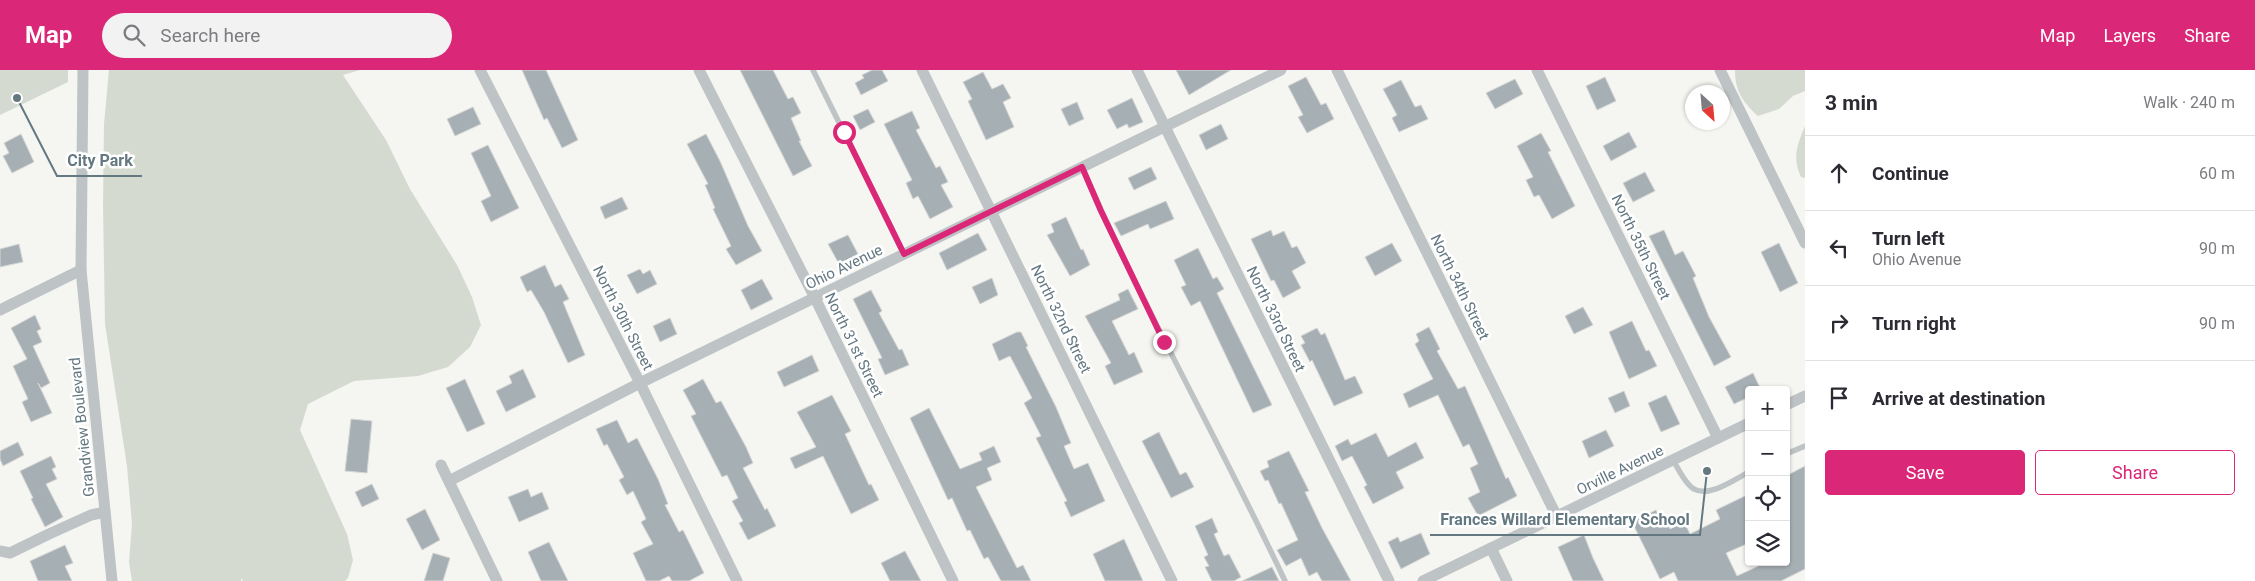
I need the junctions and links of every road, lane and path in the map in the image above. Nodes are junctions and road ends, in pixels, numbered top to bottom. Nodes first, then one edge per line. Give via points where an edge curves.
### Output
1 (83, 70) edge
2 (480, 70) edge
3 (698, 70) edge
4 (813, 70) edge
5 (922, 70) edge
6 (1136, 70) edge
7 (1281, 70) edge
8 (1337, 70) edge
9 (1537, 70) edge
10 (1720, 70) edge
11 (1164, 126) junction
12 (1082, 167) junction
13 (992, 212) junction
14 (1805, 243) edge
15 (904, 254) junction
16 (81, 270) junction
17 (815, 298) junction
18 (0, 310) edge
19 (640, 383) junction
20 (1805, 396) edge
21 (1790, 403) edge
22 (1745, 425) edge
23 (1718, 438) junction
24 (1805, 446) edge
25 (1790, 452) edge
26 (1673, 460) junction
27 (441, 465) dead end
28 (1745, 474) edge
29 (449, 481) junction
30 (105, 512) junction
31 (1557, 517) junction
32 (1491, 548) junction
33 (0, 551) edge
34 (112, 581) edge
35 (497, 581) edge
36 (737, 581) edge
37 (953, 581) edge
38 (1172, 581) edge
39 (1285, 581) edge
40 (1388, 581) edge
41 (1423, 581) edge
42 (1508, 581) edge

1 - 16 street, Grandview Boulevard
2 - 19 street, North 30th Street
3 - 17 street, North 31st Street
4 - 15 lane
5 - 13 street, North 32nd Street
6 - 11 street, North 33rd Street
7 - 11 street, Ohio Avenue
8 - 31 street, North 34th Street
9 - 23 street, North 35th Street
10 - 14 street
11 - 12 street, Ohio Avenue
11 - 40 street, North 33rd Street
12 - 13 street, Ohio Avenue
12 - 39 lane via 1164,342
13 - 15 street, Ohio Avenue
13 - 38 street, North 32nd Street
15 - 17 street, Ohio Avenue
16 - 18 street
16 - 30 street, Grandview Boulevard
17 - 19 street, Ohio Avenue
17 - 37 street, North 31st Street
19 - 29 street, Ohio Avenue
19 - 36 street, North 30th Street
20 - 21 street
22 - 23 street, Orville Avenue
23 - 26 street, Orville Avenue
24 - 25 lane
26 - 28 lane via 1692,488 1700,492 1710,491
26 - 31 street, Orville Avenue
27 - 29 street
29 - 35 street
30 - 33 street via 91,515 10,553
30 - 34 street, Grandview Boulevard
31 - 32 street, Orville Avenue
32 - 41 street, Orville Avenue
32 - 42 street

